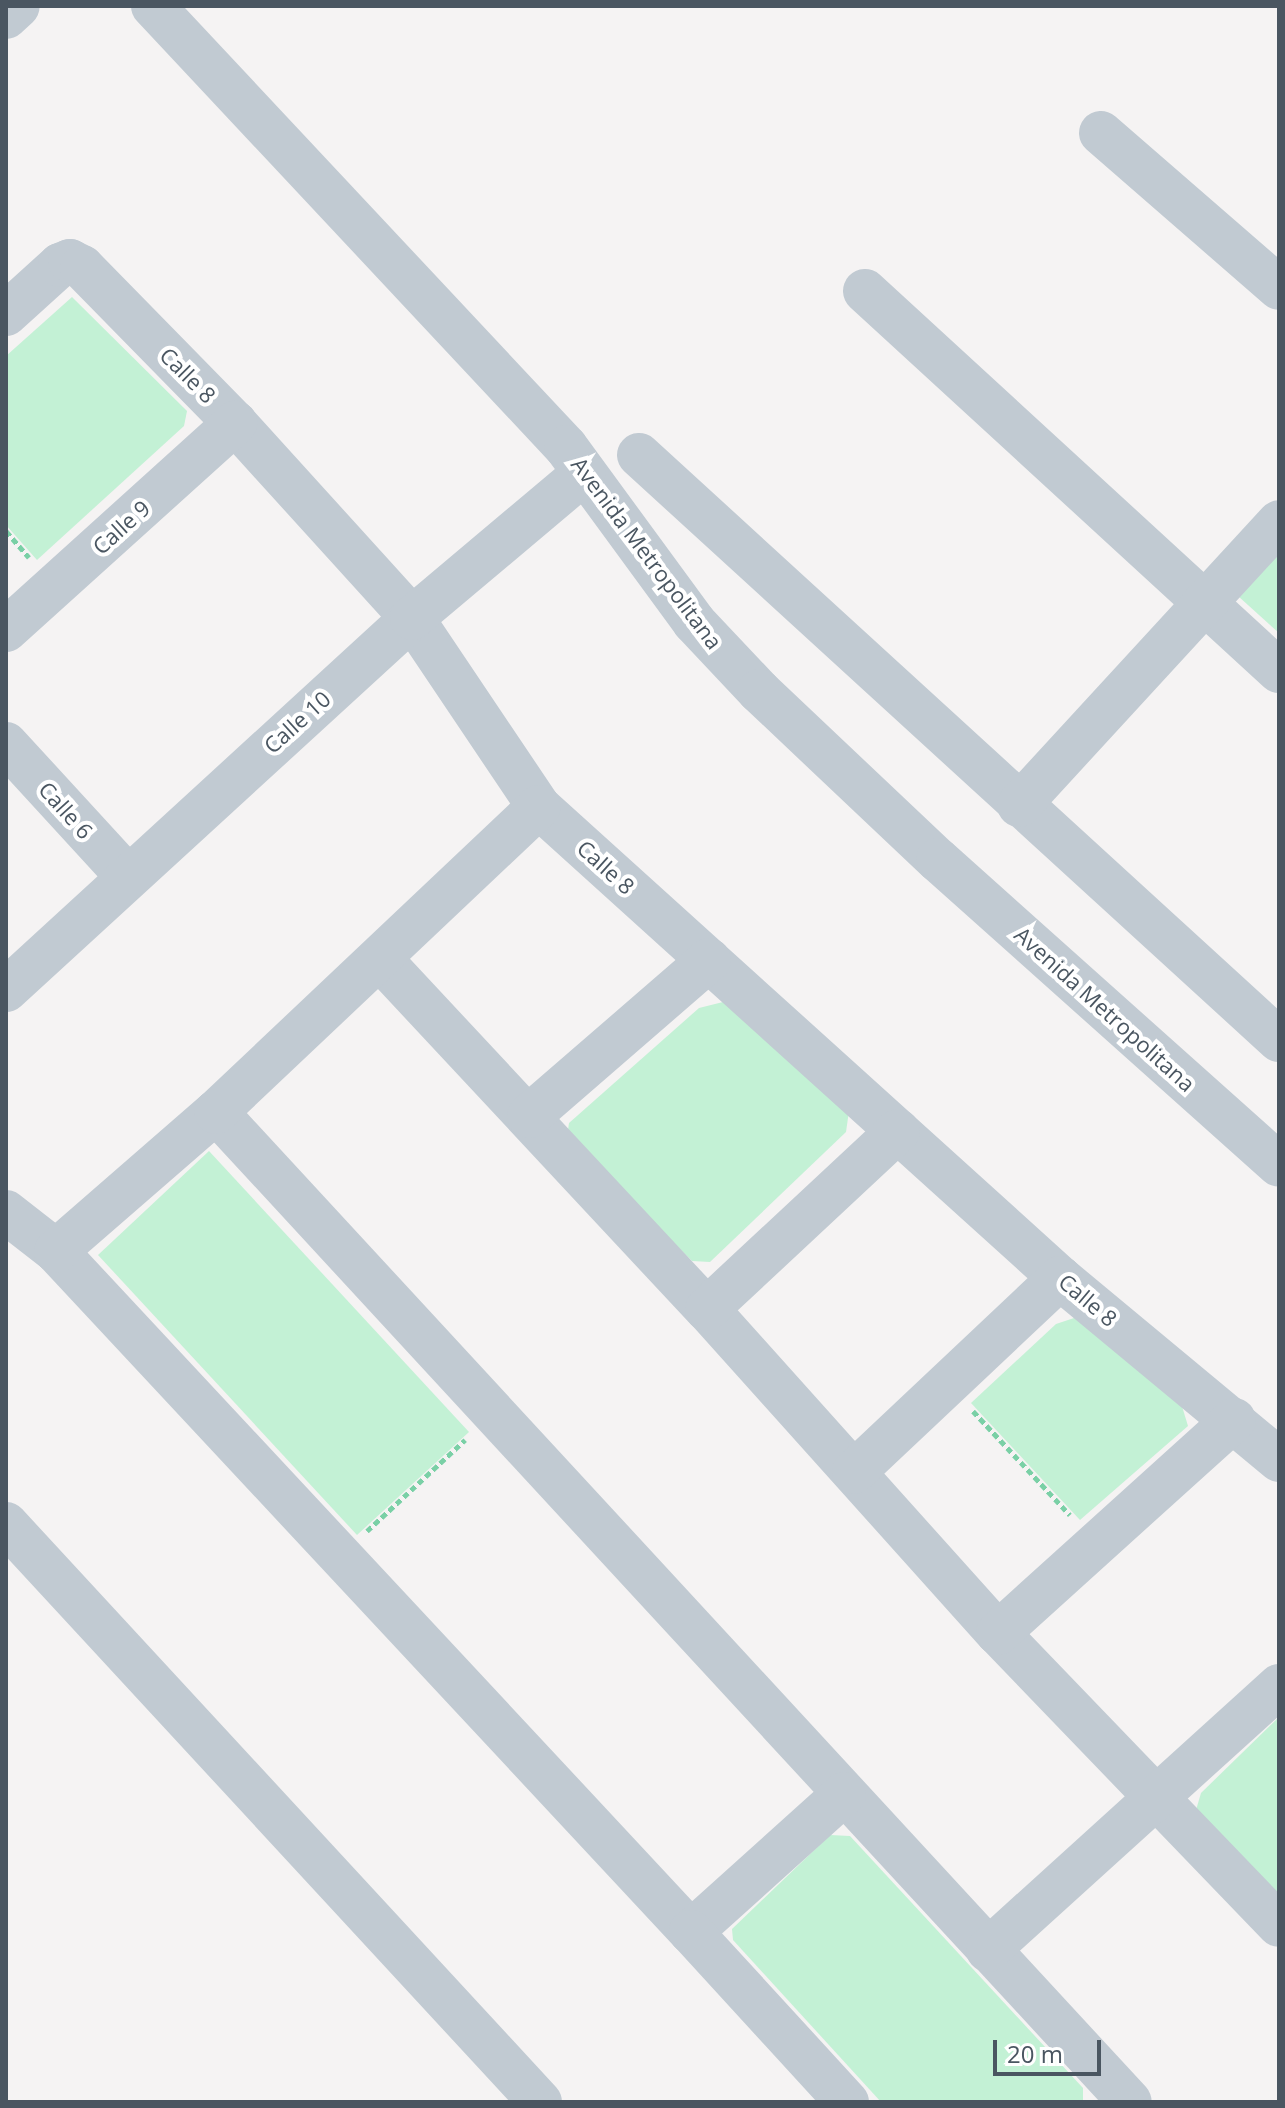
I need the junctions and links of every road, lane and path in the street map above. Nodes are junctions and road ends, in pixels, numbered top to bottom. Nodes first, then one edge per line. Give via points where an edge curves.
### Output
1 (18, 6) edge
2 (153, 6) edge
3 (6, 17) edge
4 (1101, 133) dead end
5 (1279, 288) edge
6 (865, 291) dead end
7 (6, 314) edge
8 (235, 423) junction
9 (639, 455) dead end
10 (583, 474) junction
11 (1279, 522) edge
12 (1206, 605) junction
13 (412, 618) junction
14 (6, 630) edge
15 (1279, 671) edge
16 (6, 744) edge
17 (1019, 805) junction
18 (539, 807) junction
19 (127, 876) junction
20 (381, 960) junction
21 (709, 960) junction
22 (10, 978) edge
23 (1279, 1040) edge
24 (216, 1112) junction
25 (529, 1116) junction
26 (898, 1131) junction
27 (1279, 1165) edge
28 (6, 1212) edge
29 (56, 1251) junction
30 (1060, 1278) junction
31 (707, 1309) junction
32 (948, 1384) junction
33 (493, 1413) junction
34 (1234, 1420) junction
35 (1279, 1460) edge
36 (854, 1472) junction
37 (6, 1524) edge
38 (1096, 1543) junction
39 (339, 1556) junction
40 (998, 1633) junction
41 (1279, 1686) edge
42 (844, 1794) junction
43 (1154, 1798) junction
44 (1279, 1925) edge
45 (691, 1932) junction
46 (988, 1950) junction
47 (837, 2098) edge
48 (540, 2102) edge
49 (1129, 2102) edge

1 - 3 street
2 - 10 street, Avenida Metropolitana via 566,447
4 - 5 street
6 - 12 street
7 - 8 street, Calle 8 via 70,261 82,267
8 - 13 street, Calle 8
8 - 14 street, Calle 9
9 - 17 street
10 - 13 street, Calle 10
10 - 27 street, Avenida Metropolitana via 694,622 759,691 938,860
11 - 12 street
12 - 15 street
12 - 17 street
13 - 18 street, Calle 8
13 - 19 street, Calle 10
16 - 19 street, Calle 6
17 - 23 street
18 - 20 street
18 - 21 street, Calle 8
19 - 22 street, Calle 10
20 - 24 street
20 - 25 street
21 - 25 street
21 - 26 street, Calle 8
24 - 29 street
24 - 33 street
25 - 31 street
26 - 30 street, Calle 8
26 - 31 street
28 - 29 street
29 - 39 street
30 - 32 street
30 - 34 street, Calle 8
31 - 36 street
32 - 36 street
32 - 38 path
33 - 39 path
33 - 42 street
34 - 35 street, Calle 8
34 - 38 street
36 - 40 street
37 - 48 street
38 - 40 street
39 - 45 street
40 - 43 street
41 - 43 street
42 - 45 street
42 - 46 street
43 - 44 street
43 - 46 street
45 - 47 street
46 - 49 street

